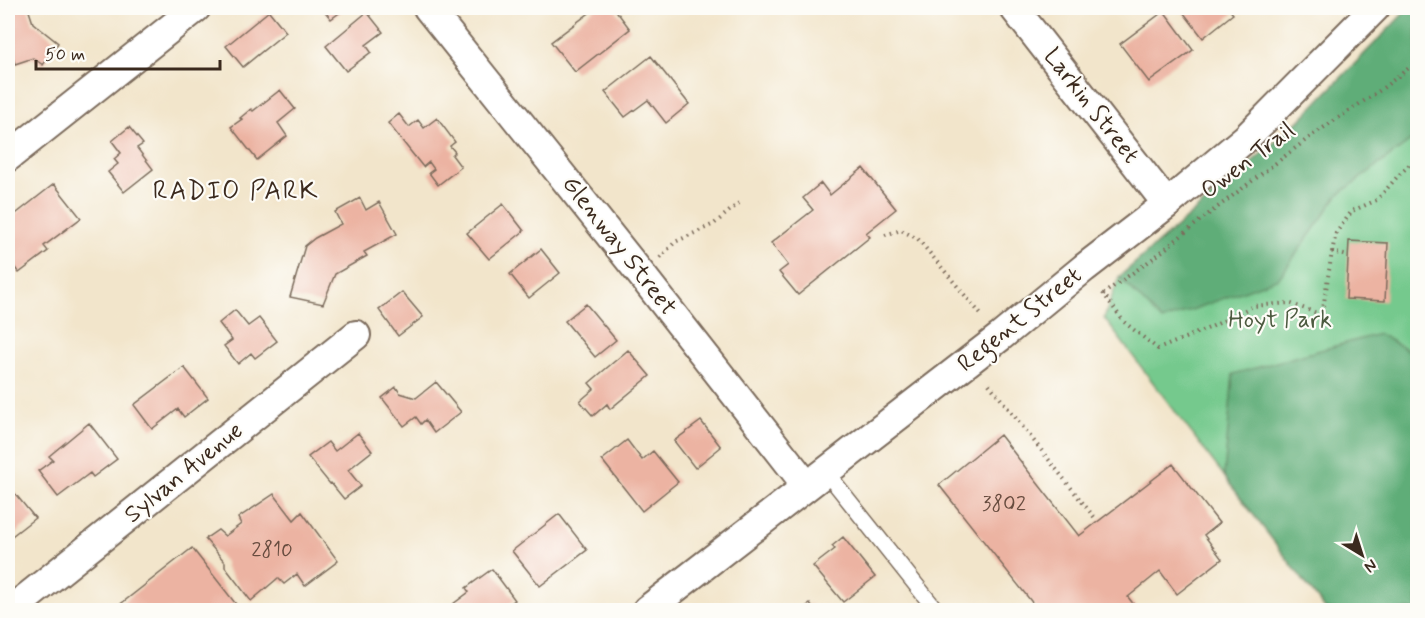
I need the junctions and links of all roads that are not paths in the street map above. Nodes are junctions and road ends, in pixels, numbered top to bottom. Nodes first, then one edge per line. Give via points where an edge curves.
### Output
1 (196, 8) edge
2 (428, 8) edge
3 (1014, 8) edge
4 (1375, 8) edge
5 (8, 157) edge
6 (1167, 204) junction
7 (356, 335) dead end
8 (816, 479) junction
9 (11, 610) edge
10 (647, 610) edge
11 (936, 610) edge

1 - 5 street
2 - 8 street, Glenway Street via 644,278
3 - 6 street, Larkin Street
4 - 6 street, Regent Street via 1246,138
6 - 8 street, Regent Street
7 - 9 street, Sylvan Avenue
8 - 10 street, Regent Street
8 - 11 lane

